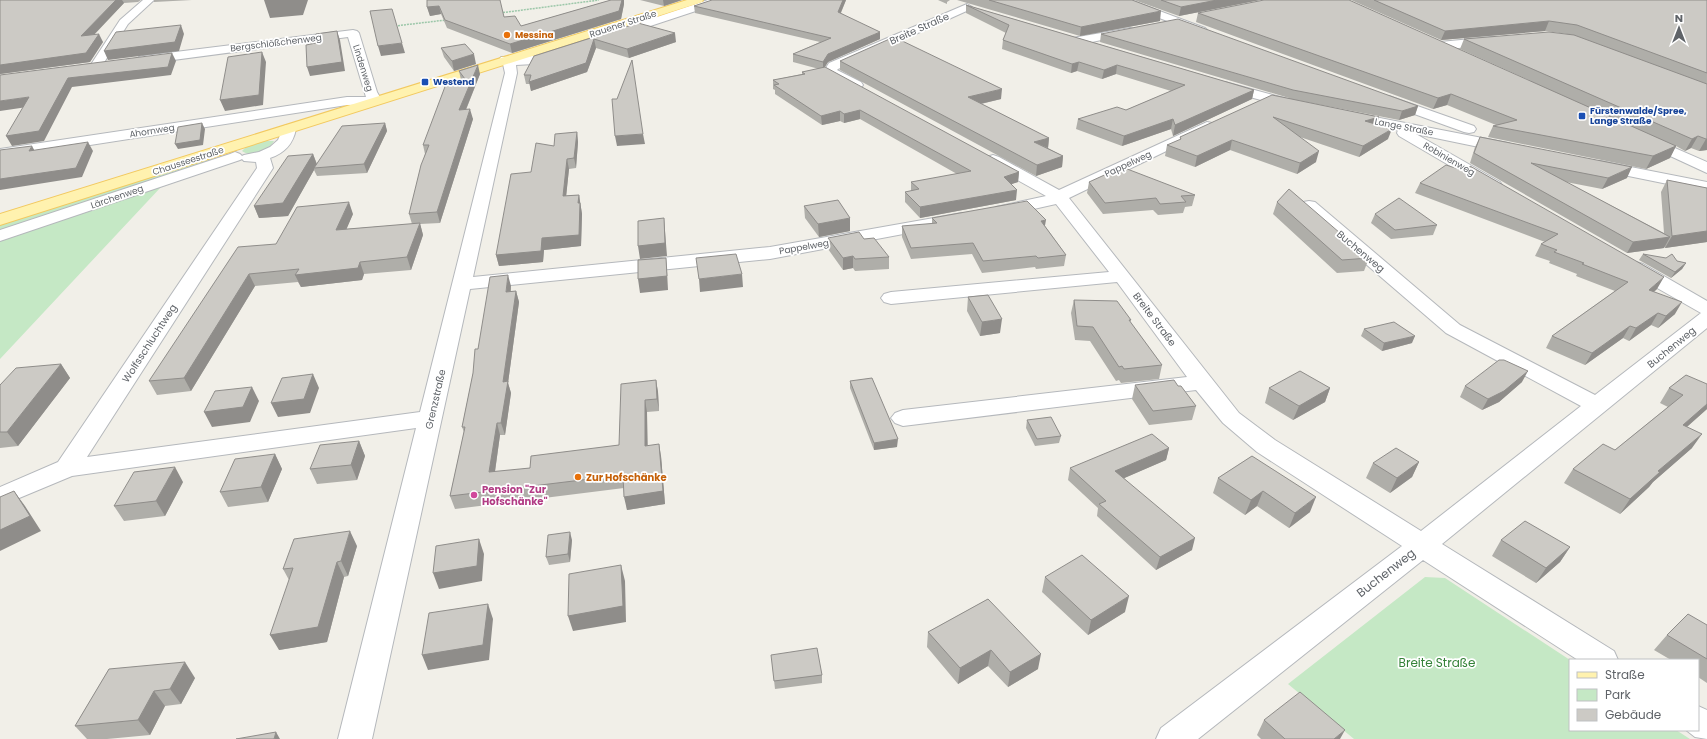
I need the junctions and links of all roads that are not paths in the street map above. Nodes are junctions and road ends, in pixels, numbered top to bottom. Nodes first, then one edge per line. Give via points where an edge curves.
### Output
1 (149, 0) edge
2 (698, 0) edge
3 (719, 0) edge
4 (1120, 0) edge
5 (966, 5) edge
6 (1198, 17) edge
7 (1177, 21) junction
8 (1154, 26) edge
9 (1139, 29) edge
10 (352, 34) joint
11 (1214, 35) edge
12 (1064, 37) edge
13 (1425, 39) edge
14 (1508, 40) edge
15 (1078, 41) junction
16 (1440, 46) junction
17 (1104, 49) edge
18 (1462, 56) edge
19 (134, 61) edge
20 (507, 61) junction
21 (111, 64) edge
22 (96, 66) junction
23 (81, 68) edge
24 (1210, 81) edge
25 (871, 93) edge
26 (1379, 96) edge
27 (1266, 98) junction
28 (376, 101) junction
29 (1304, 107) edge
30 (1245, 109) edge
31 (1334, 113) edge
32 (1224, 119) edge
33 (1403, 127) junction
34 (289, 129) junction
35 (1631, 133) edge
36 (976, 151) edge
37 (231, 153) junction
38 (0, 154) edge
39 (262, 156) junction
40 (1582, 163) edge
41 (1707, 168) edge
42 (1707, 187) edge
43 (1510, 195) edge
44 (1059, 197) junction
45 (1309, 206) edge
46 (0, 220) edge
47 (0, 236) edge
48 (1626, 262) edge
49 (1122, 276) junction
50 (461, 284) junction
51 (891, 298) dead end
52 (1707, 309) edge
53 (1707, 318) edge
54 (1202, 382) junction
55 (1598, 406) junction
56 (430, 418) junction
57 (903, 418) dead end
58 (67, 468) junction
59 (0, 497) edge
60 (1423, 545) junction
61 (1601, 659) edge
62 (355, 739) edge
63 (1173, 739) edge

1 - 22 street via 124,22
2 - 20 main road, Rauener Straße
3 - 20 street via 534,60
4 - 7 street
5 - 25 street, Breite Straße via 833,66 830,71
6 - 7 street
7 - 8 street
7 - 11 street
9 - 15 street
10 - 19 street, Bergschlößchenweg
10 - 28 street, Lindenweg via 370,92
12 - 15 street
13 - 16 street
14 - 16 street
15 - 17 street
16 - 18 street
20 - 28 main road
20 - 50 street, Grenzstraße via 510,73
21 - 22 street
22 - 23 street
24 - 27 street
26 - 33 street, Lange Straße via 1519,150
27 - 29 street
27 - 30 street
28 - 34 main road, Chausseestraße
28 - 38 street, Ahornweg via 347,101
31 - 33 street, Lange Straße
32 - 44 street, Pappelweg
33 - 43 street, Robinienweg via 1402,130 1408,136
34 - 37 main road, Chausseestraße
34 - 39 street via 284,143
35 - 41 street
36 - 44 street, Breite Straße
37 - 39 street, Lärchenweg via 247,158
37 - 46 main road, Chausseestraße
37 - 47 street, Lärchenweg
39 - 58 street, Wolfsschluchtweg via 265,168
40 - 42 street
44 - 49 street, Breite Straße
44 - 50 street, Pappelweg via 1047,202 770,253
45 - 55 street, Buchenweg via 1453,329
48 - 52 street
49 - 51 street
49 - 54 street, Breite Straße
50 - 56 street, Grenzstraße
53 - 55 street, Buchenweg
54 - 57 street
54 - 60 street, Breite Straße via 1231,418 1266,446
55 - 60 street, Buchenweg
56 - 58 street
56 - 62 street, Grenzstraße
58 - 59 street
60 - 61 street, Breite Straße
60 - 63 street, Buchenweg

